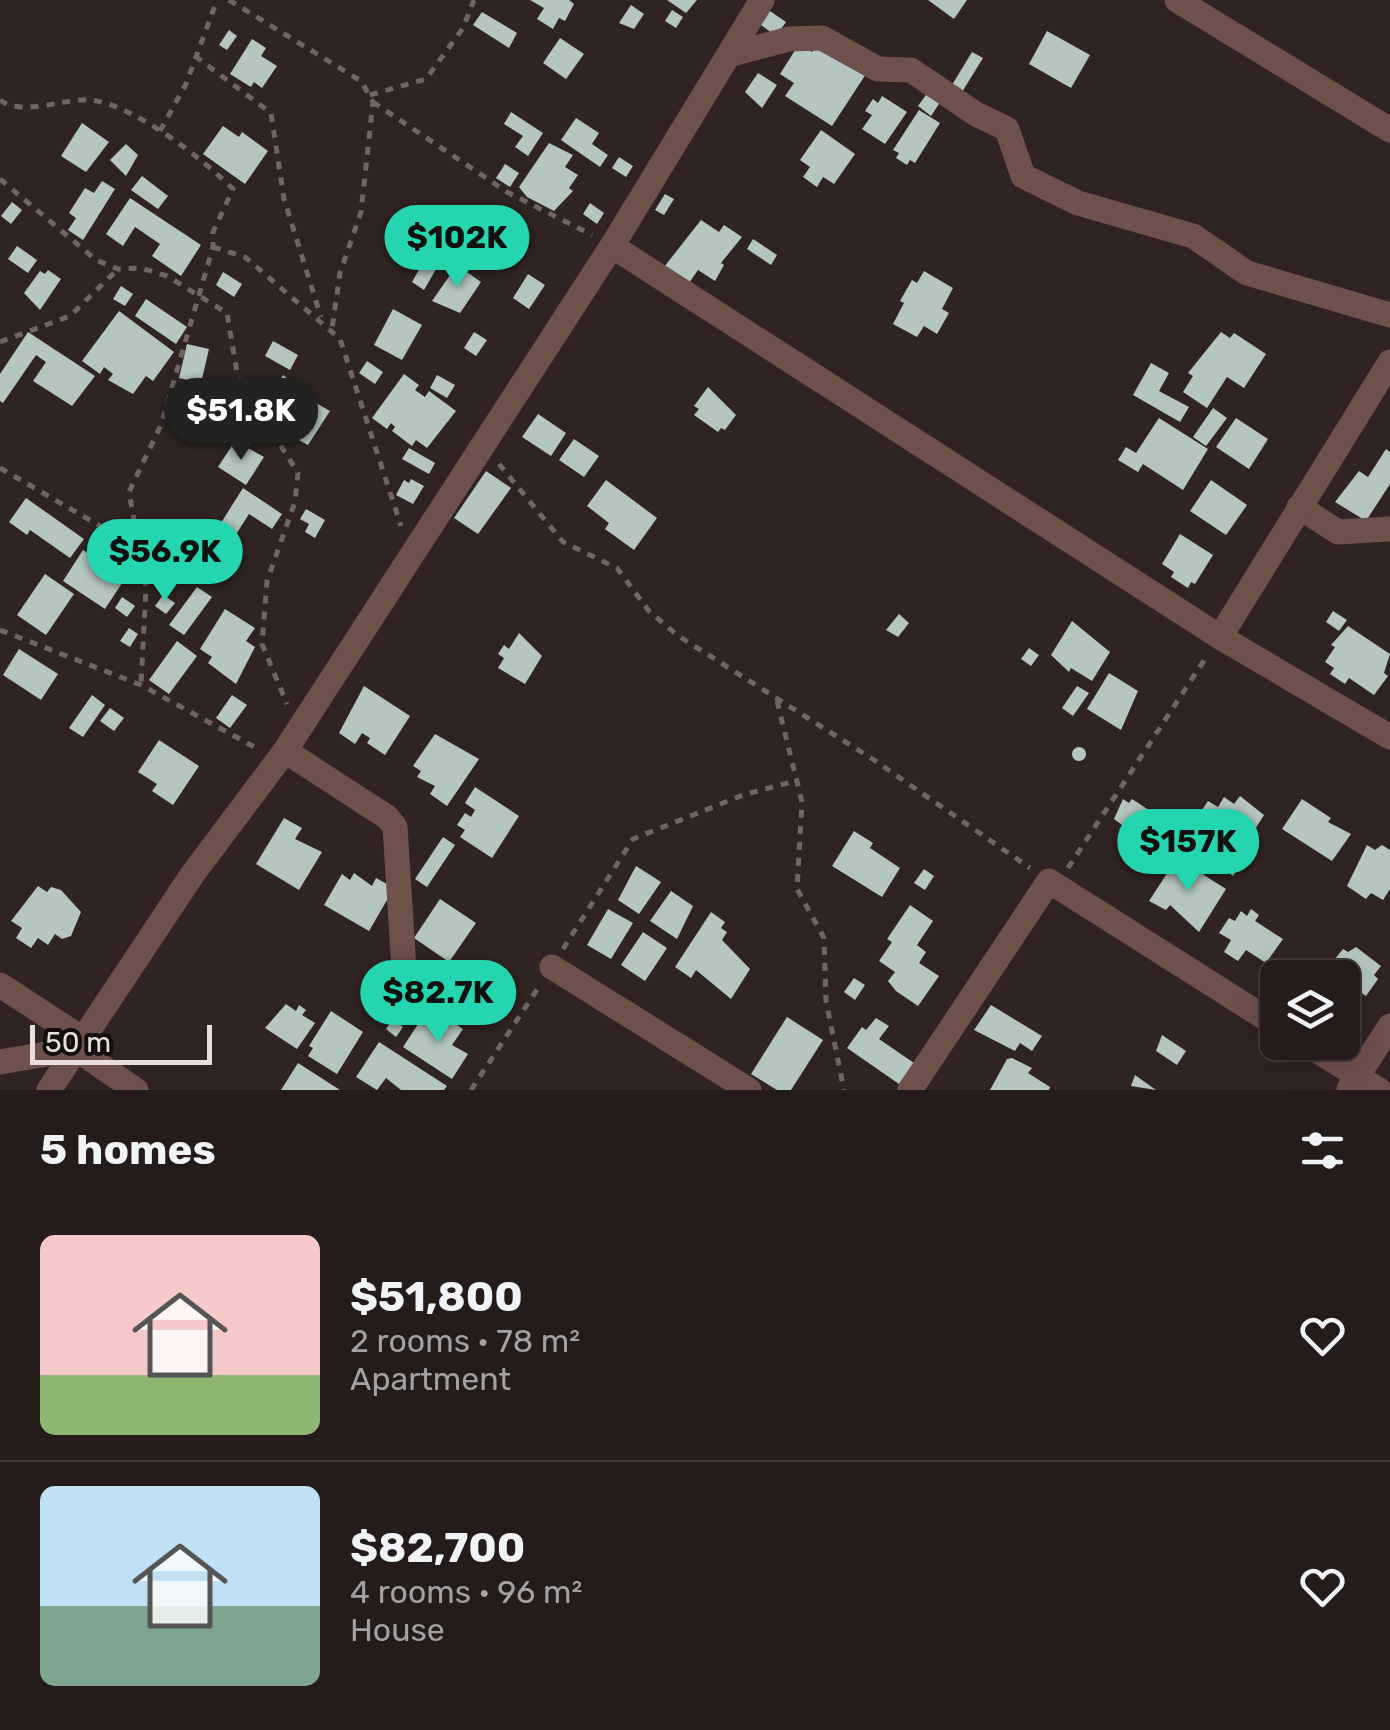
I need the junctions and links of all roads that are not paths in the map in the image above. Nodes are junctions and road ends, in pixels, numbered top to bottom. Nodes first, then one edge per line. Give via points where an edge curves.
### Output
1 (762, 0) edge
2 (1177, 0) edge
3 (732, 54) junction
4 (1390, 130) edge
5 (612, 246) junction
6 (1390, 315) edge
7 (1390, 362) edge
8 (1299, 508) junction
9 (1390, 529) edge
10 (1220, 637) junction
11 (1390, 737) edge
12 (282, 756) junction
13 (552, 967) road end
14 (404, 969) dead end
15 (0, 984) edge
16 (1260, 1015) edge
17 (1390, 1026) edge
18 (80, 1044) junction
19 (1328, 1060) edge
20 (0, 1062) edge
21 (1361, 1085) edge
22 (49, 1090) edge
23 (136, 1090) edge
24 (749, 1090) edge
25 (910, 1090) edge

1 - 3 street
2 - 4 street
3 - 5 street
3 - 6 street via 822,38 878,69 911,70 1007,129 1023,176 1078,203 1193,236 1247,273
5 - 10 street
5 - 12 street
7 - 8 street
8 - 9 street via 1338,532
8 - 10 street
10 - 11 street
12 - 14 street via 395,827
12 - 18 street via 192,875
13 - 24 street
15 - 18 street
16 - 25 street via 1053,883
17 - 21 street
18 - 20 street
18 - 22 street
18 - 23 street
19 - 21 street

